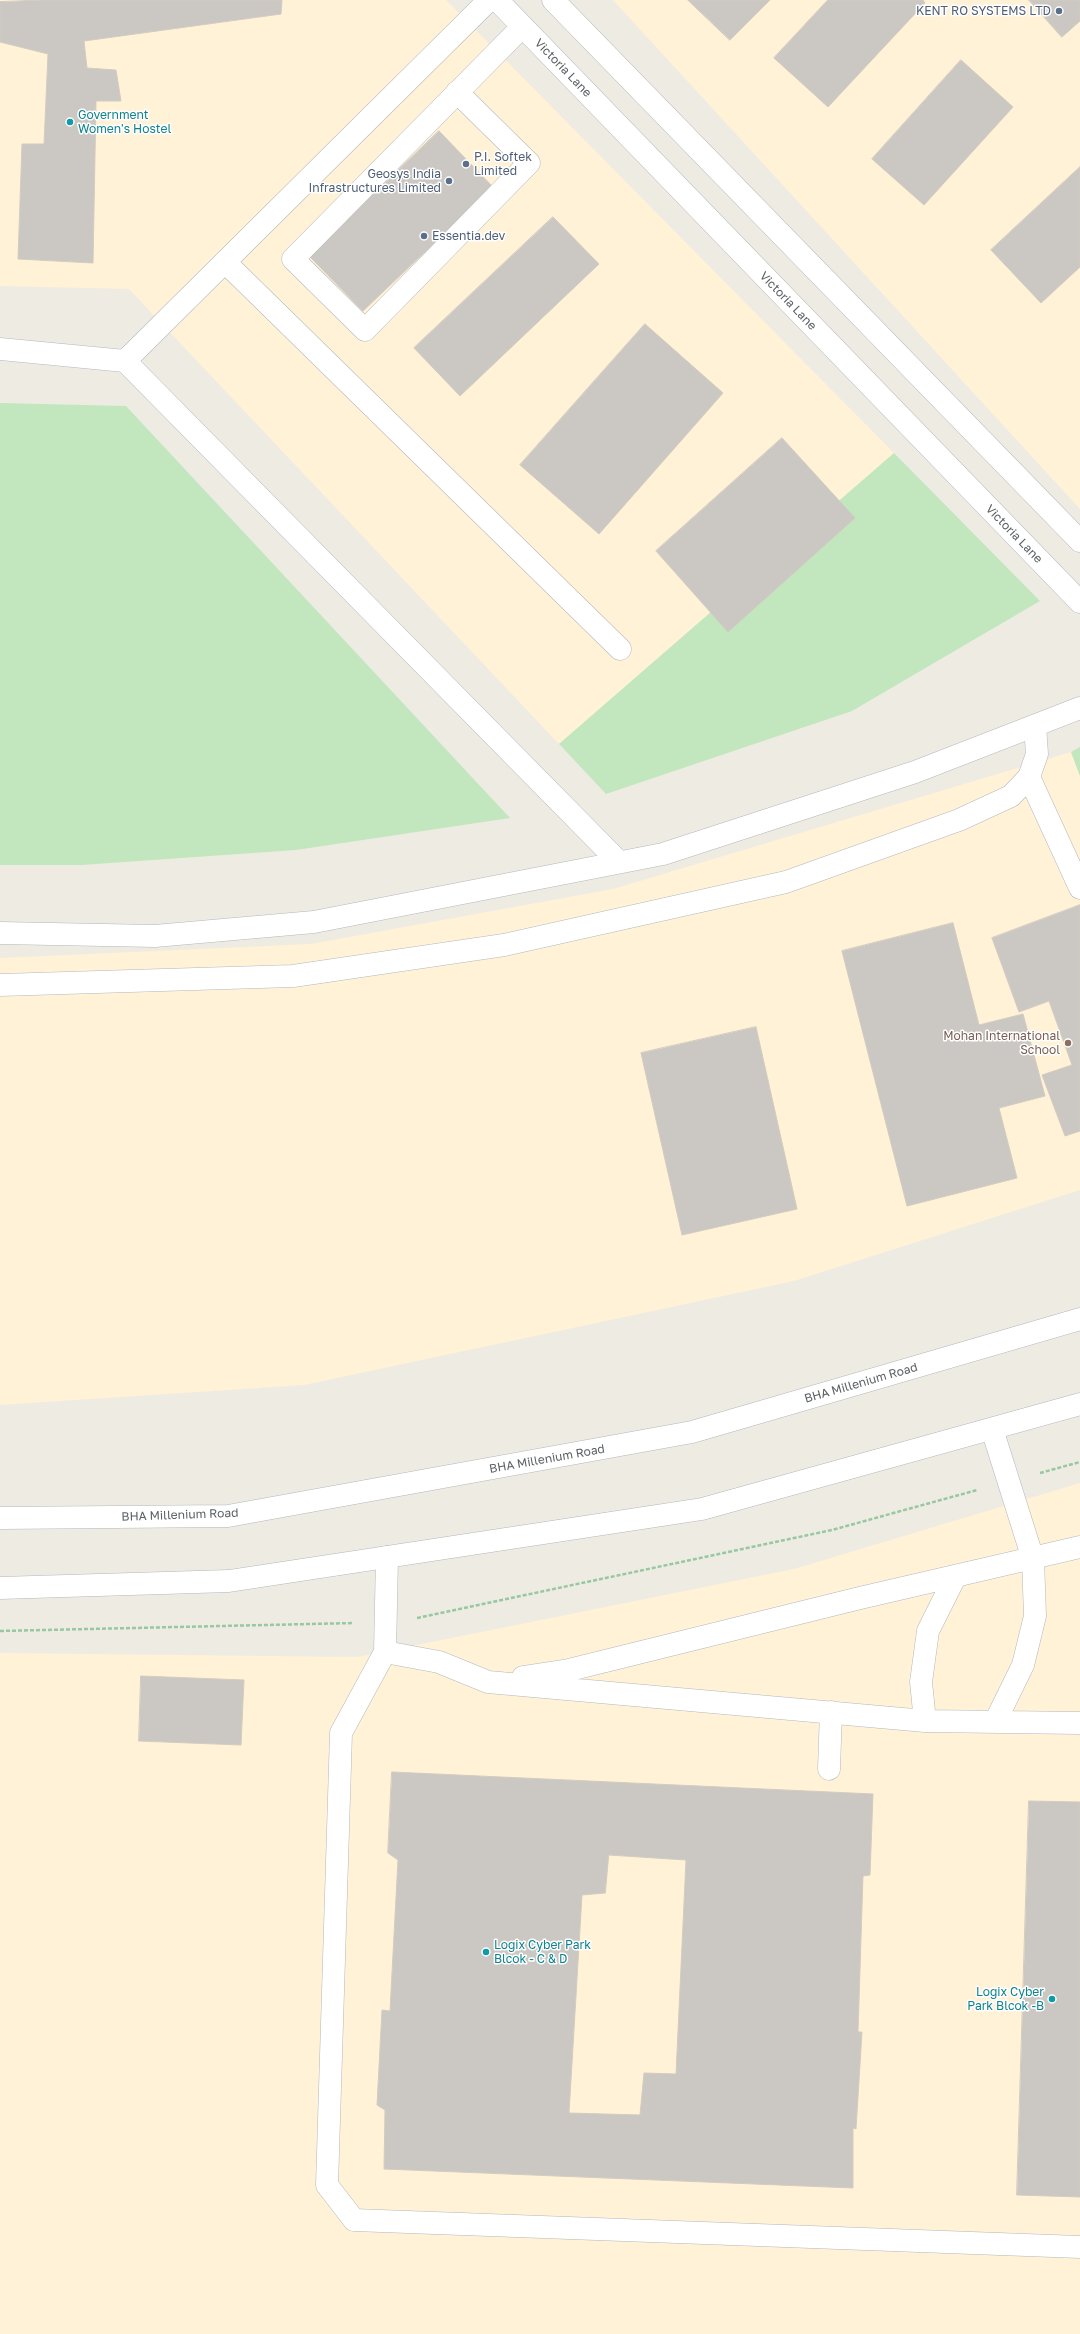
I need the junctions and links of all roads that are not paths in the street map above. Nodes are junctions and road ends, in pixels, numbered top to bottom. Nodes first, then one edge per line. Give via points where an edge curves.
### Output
1 (489, 0) edge
2 (497, 0) edge
3 (553, 0) edge
4 (522, 27) junction
5 (457, 92) junction
6 (225, 262) junction
7 (0, 349) edge
8 (125, 362) junction
9 (1080, 541) edge
10 (1080, 602) edge
11 (620, 649) dead end
12 (1080, 708) edge
13 (1035, 726) junction
14 (1029, 777) junction
15 (619, 862) junction
16 (1080, 888) edge
17 (0, 933) edge
18 (0, 985) edge
19 (1080, 1319) edge
20 (1080, 1404) edge
21 (992, 1429) junction
22 (0, 1518) edge
23 (1080, 1547) edge
24 (387, 1557) junction
25 (1033, 1559) junction
26 (955, 1577) junction
27 (0, 1588) edge
28 (385, 1652) junction
29 (488, 1682) junction
30 (831, 1712) junction
31 (925, 1720) junction
32 (995, 1722) junction
33 (1080, 1723) edge
34 (829, 1769) dead end
35 (1080, 2247) edge

1 - 6 street
2 - 4 street, Victoria Lane
3 - 9 street
4 - 5 street
4 - 10 street, Victoria Lane
5 - 5 street via 293,259 365,330 529,162
6 - 8 street
6 - 11 street
7 - 8 street
8 - 15 street
12 - 13 street
13 - 14 street via 1037,754
13 - 15 street via 915,772 663,854
14 - 16 street
14 - 18 street via 1011,796 958,820 786,882 504,945 293,976
15 - 17 street via 314,922 155,936
19 - 22 street, BHA Millenium Road via 692,1432 228,1516
20 - 21 street
21 - 24 street via 702,1508
21 - 25 street
23 - 25 street
24 - 27 street via 229,1581
24 - 28 street
25 - 26 street
25 - 32 street via 1035,1616 1023,1665
26 - 29 street via 569,1670
26 - 31 street via 928,1631 921,1682
28 - 29 street via 439,1662
28 - 35 street via 341,1733 327,2186 354,2220
29 - 30 street
30 - 31 street
30 - 34 street
31 - 32 street
32 - 33 street

